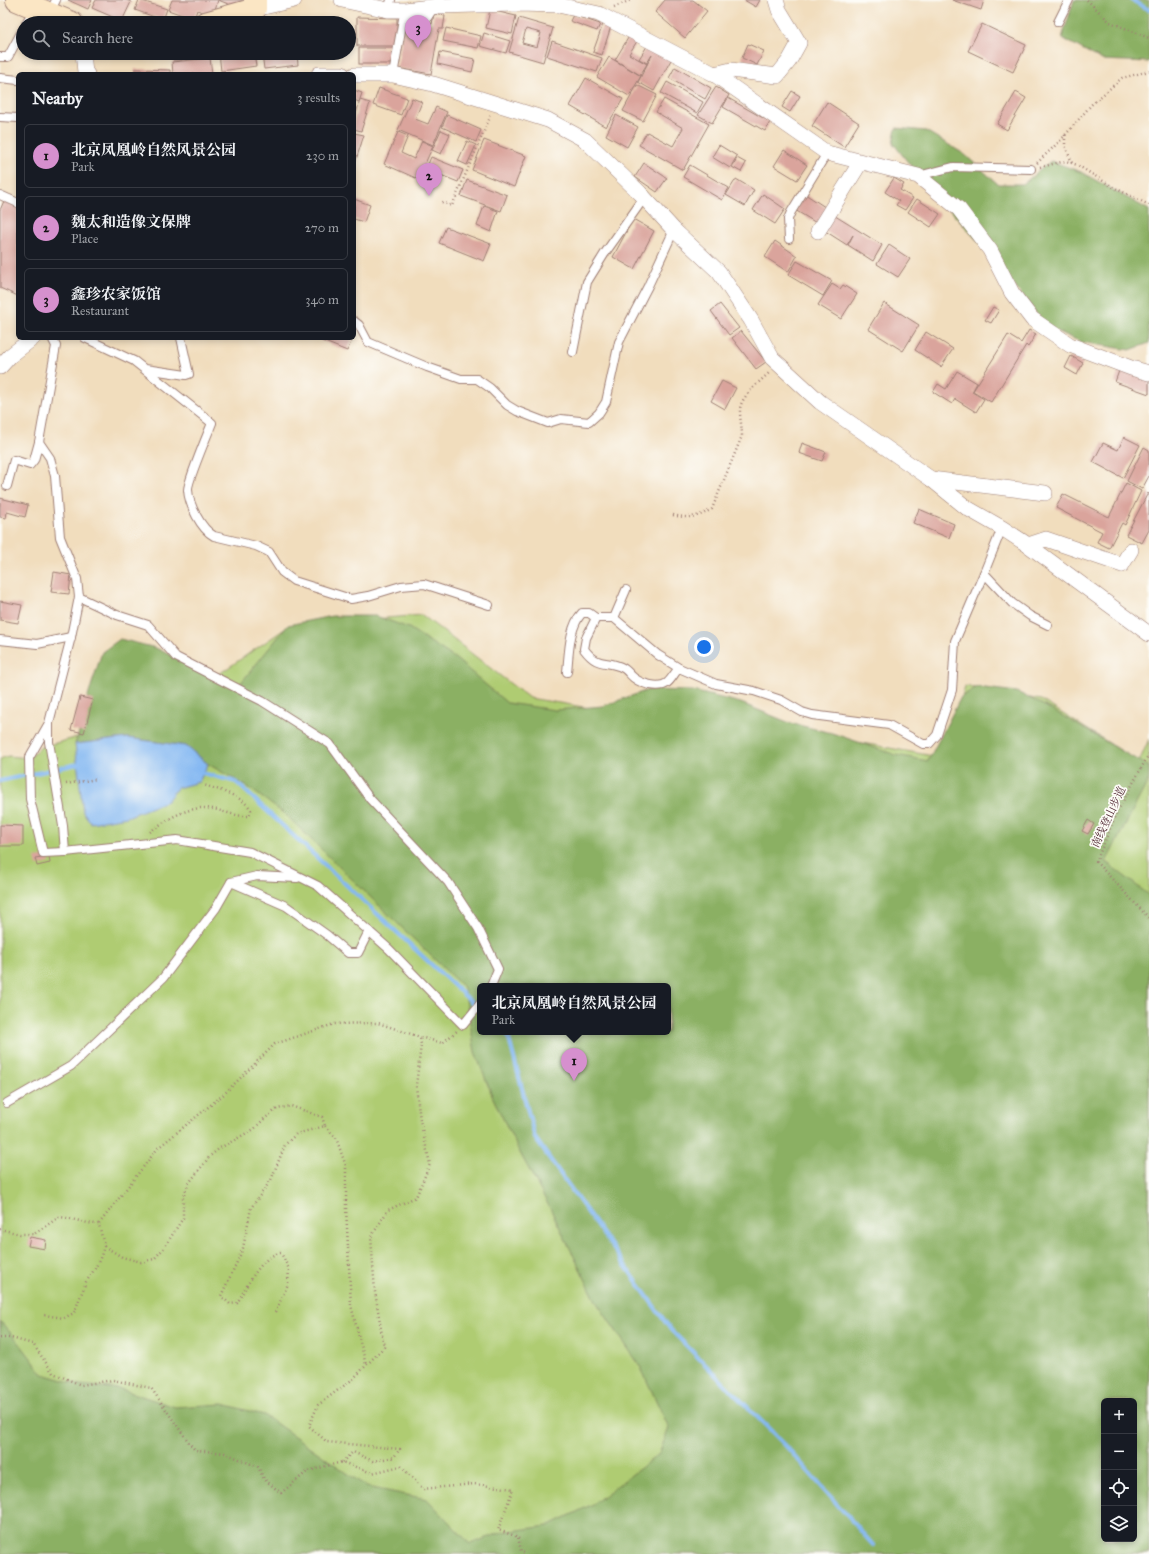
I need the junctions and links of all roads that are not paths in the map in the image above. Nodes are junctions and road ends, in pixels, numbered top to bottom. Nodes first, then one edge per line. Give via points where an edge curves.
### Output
1 (294, 0) edge
2 (342, 0) edge
3 (776, 0) edge
4 (1069, 0) edge
5 (518, 2) edge
6 (438, 4) edge
7 (255, 5) edge
8 (390, 5) edge
9 (37, 9) edge
10 (54, 16) edge
11 (224, 16) edge
12 (1058, 22) dead end
13 (16, 42) edge
14 (0, 57) edge
15 (84, 60) edge
16 (85, 72) edge
17 (714, 74) junction
18 (356, 75) edge
19 (393, 75) junction
20 (0, 78) edge
21 (16, 80) edge
22 (0, 117) edge
23 (16, 118) edge
24 (828, 153) junction
25 (860, 163) junction
26 (1031, 169) road end
27 (918, 176) junction
28 (0, 195) edge
29 (644, 198) junction
30 (16, 201) edge
31 (674, 230) junction
32 (818, 231) dead end
33 (789, 239) dead end
34 (356, 323) edge
35 (30, 340) edge
36 (53, 340) edge
37 (89, 340) edge
38 (181, 340) edge
39 (573, 352) dead end
40 (0, 368) edge
41 (144, 369) junction
42 (1149, 373) edge
43 (40, 442) junction
44 (931, 479) junction
45 (7, 486) dead end
46 (1045, 493) dead end
47 (1002, 528) junction
48 (1028, 546) junction
49 (1131, 550) dead end
50 (984, 573) junction
51 (626, 590) dead end
52 (79, 597) junction
53 (489, 605) dead end
54 (596, 618) junction
55 (614, 618) junction
56 (1048, 625) dead end
57 (1149, 634) edge
58 (71, 637) junction
59 (0, 640) edge
60 (679, 668) junction
61 (567, 672) dead end
62 (49, 723) junction
63 (65, 852) junction
64 (306, 880) junction
65 (231, 882) junction
66 (369, 931) junction
67 (492, 983) edge
68 (477, 1007) edge
69 (7, 1103) dead end

1 - 7 street
2 - 8 street
3 - 17 street via 779,10 799,42 777,76 731,70
4 - 12 lane
5 - 6 street
5 - 17 street via 558,5 599,14
6 - 8 street via 405,10
6 - 19 lane via 426,18 403,19
7 - 11 street
9 - 10 street
13 - 14 lane via 8,57
15 - 16 street
17 - 24 street
18 - 19 street
19 - 29 street via 433,84 548,120 585,140
20 - 21 lane
22 - 23 lane
24 - 25 street
24 - 33 lane via 791,212 788,220
25 - 27 street
25 - 32 street
26 - 27 lane via 953,167
27 - 42 street via 959,209 990,250 1012,293 1032,319 1070,345
28 - 30 lane
29 - 31 street
29 - 39 lane via 587,282
31 - 34 lane via 619,342 606,402 589,422 560,419 548,423 517,411 477,379 461,379 368,342
31 - 44 street via 719,272 751,320 772,358 820,402
35 - 40 street via 10,356
36 - 43 lane via 56,346
37 - 41 lane via 134,361
38 - 41 lane via 189,374
41 - 53 lane via 212,423 188,489 196,518 210,534 256,546 269,552 282,572 294,581 351,599 401,586 424,584
43 - 45 lane via 30,465 14,460
43 - 52 lane via 50,458 55,476 60,537 77,579
44 - 46 street
44 - 47 street via 967,508
47 - 48 street
47 - 50 lane
48 - 49 street via 1046,539 1122,565
48 - 57 street
50 - 56 lane via 1012,603
50 - 60 lane via 955,641 952,690 937,735 929,744 923,744 889,725 807,714 781,700 754,691 716,684
51 - 55 lane
52 - 58 lane
52 - 67 lane via 117,615 148,625 176,657 262,701 330,744 370,799 448,882 478,928 498,969
54 - 55 lane
54 - 60 lane via 586,638 584,649 590,657 622,668 636,679 648,684 660,686 668,682
54 - 61 lane via 589,613 582,613 578,618 573,628
55 - 60 lane via 658,655
58 - 59 lane via 37,644
58 - 62 lane
62 - 63 lane via 49,742
62 - 63 lane via 29,758 30,799 43,853
63 - 64 lane via 177,840 250,852
64 - 65 lane via 257,876
64 - 66 lane via 318,886
65 - 66 lane via 286,906 348,953 358,953
65 - 69 lane via 216,908 163,978 71,1066
66 - 68 lane via 463,1025

